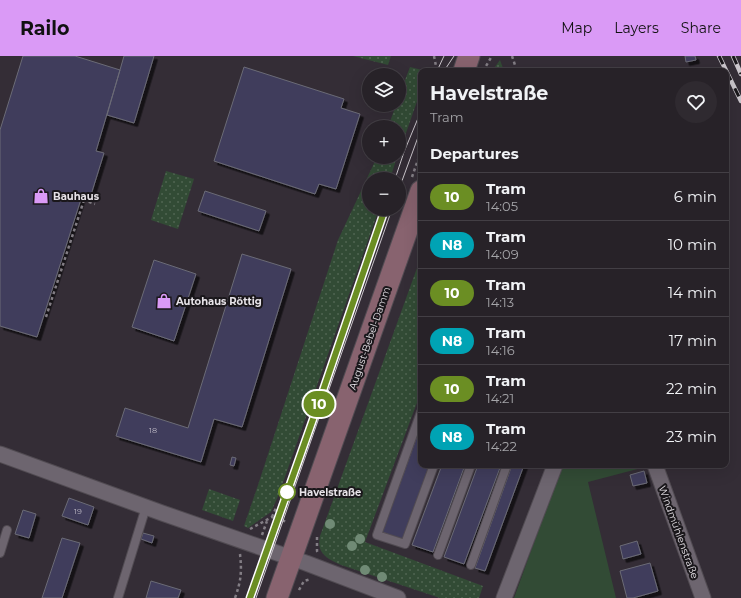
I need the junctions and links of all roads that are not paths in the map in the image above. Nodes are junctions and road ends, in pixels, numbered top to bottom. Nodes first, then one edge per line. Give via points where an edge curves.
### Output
1 (418, 199) edge
2 (418, 420) edge
3 (0, 454) edge
4 (433, 468) edge
5 (470, 468) edge
6 (506, 468) edge
7 (554, 468) edge
8 (656, 468) edge
9 (146, 507) junction
10 (7, 530) dead end
11 (0, 552) edge
12 (438, 555) dead end
13 (291, 559) junction
14 (471, 565) dead end
15 (287, 596) edge
16 (118, 598) edge
17 (398, 598) edge
18 (504, 598) edge
19 (703, 598) edge

1 - 13 main road, August-Bebel-Damm
2 - 4 lane via 377,535 406,544
3 - 9 street
5 - 12 lane
6 - 14 lane
7 - 18 street
8 - 19 street, Windmühlenstraße
9 - 13 street via 245,537
9 - 16 lane
10 - 11 lane
13 - 15 main road, August-Bebel-Damm
13 - 17 street

